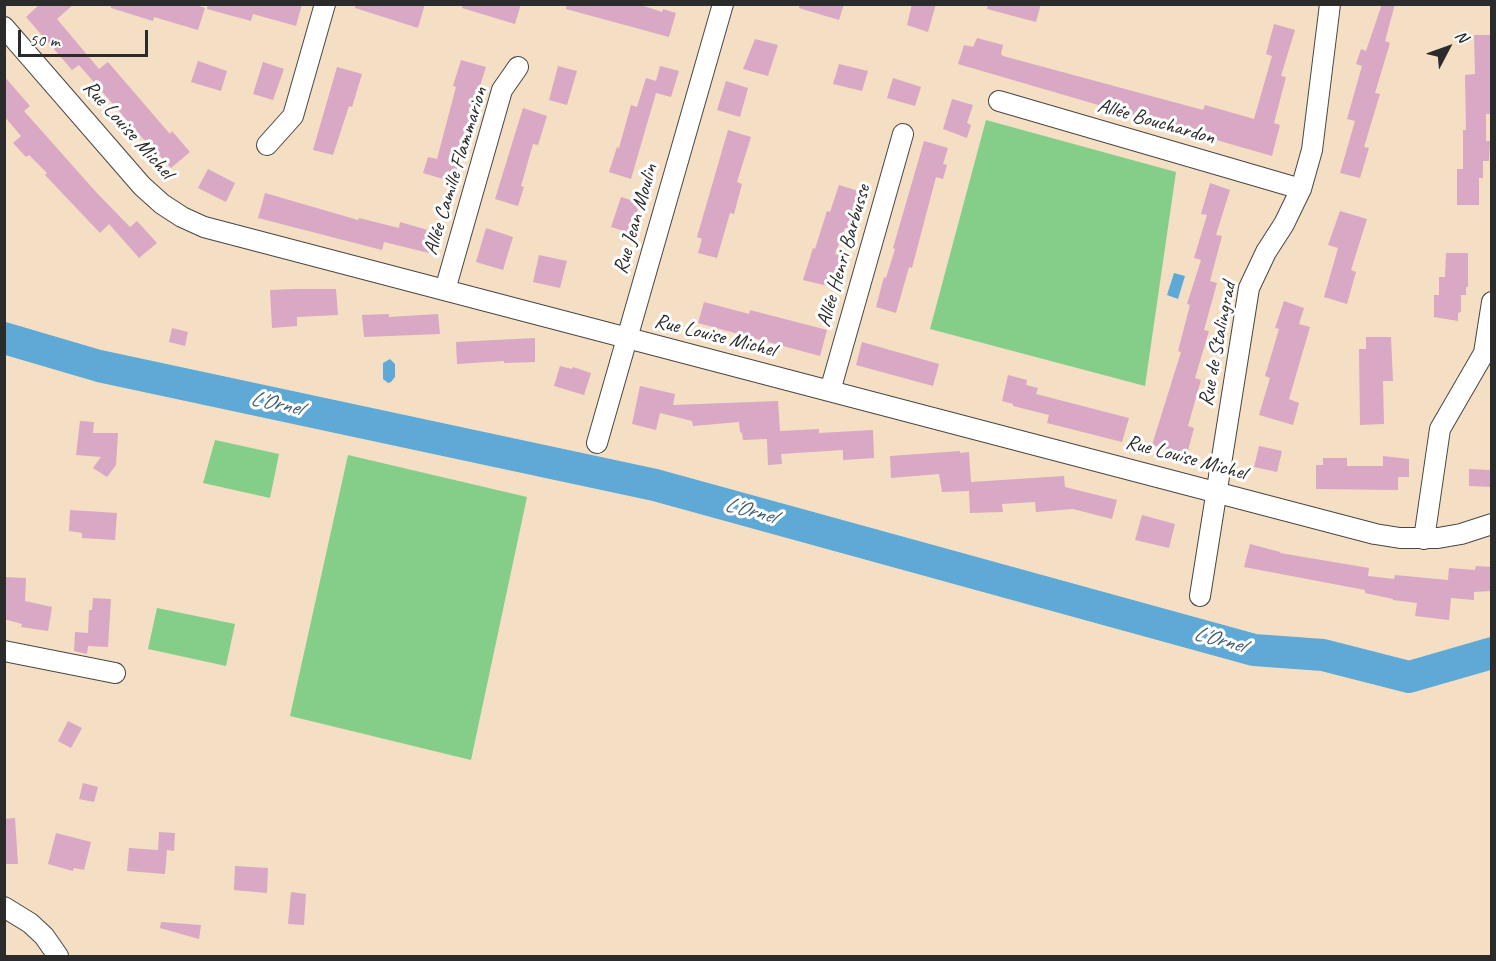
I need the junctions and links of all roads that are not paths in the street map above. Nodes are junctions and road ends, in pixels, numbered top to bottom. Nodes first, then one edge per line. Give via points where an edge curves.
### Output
1 (325, 4) edge
2 (1330, 4) edge
3 (722, 6) edge
4 (4, 27) edge
5 (518, 67) dead end
6 (999, 101) dead end
7 (903, 134) dead end
8 (267, 145) dead end
9 (1300, 189) junction
10 (445, 291) junction
11 (1491, 302) edge
12 (627, 338) junction
13 (830, 391) junction
14 (597, 443) dead end
15 (1216, 491) junction
16 (1491, 524) edge
17 (1424, 539) junction
18 (1200, 596) dead end
19 (4, 651) edge
20 (115, 673) dead end
21 (4, 907) edge
22 (58, 957) edge

1 - 8 street via 293,116
2 - 9 street, Rue de Stalingrad via 1312,150
3 - 12 street, Rue Jean Moulin
4 - 10 street, Rue Louise Michel via 142,186 182,217 232,235
5 - 10 street, Allée Camille Flammarion via 502,90
6 - 9 street, Allée Bouchardon
7 - 13 street, Allée Henri Barbusse
9 - 15 street, Rue de Stalingrad via 1250,288
10 - 12 street, Rue Louise Michel
11 - 17 street via 1484,353 1440,429
12 - 13 street, Rue Louise Michel
12 - 14 street, Rue Jean Moulin
13 - 15 street, Rue Louise Michel
15 - 17 street, Rue Louise Michel via 1375,534
15 - 18 street, Rue de Stalingrad
16 - 17 street, Rue Louise Michel via 1461,534
19 - 20 street
21 - 22 street via 30,922

